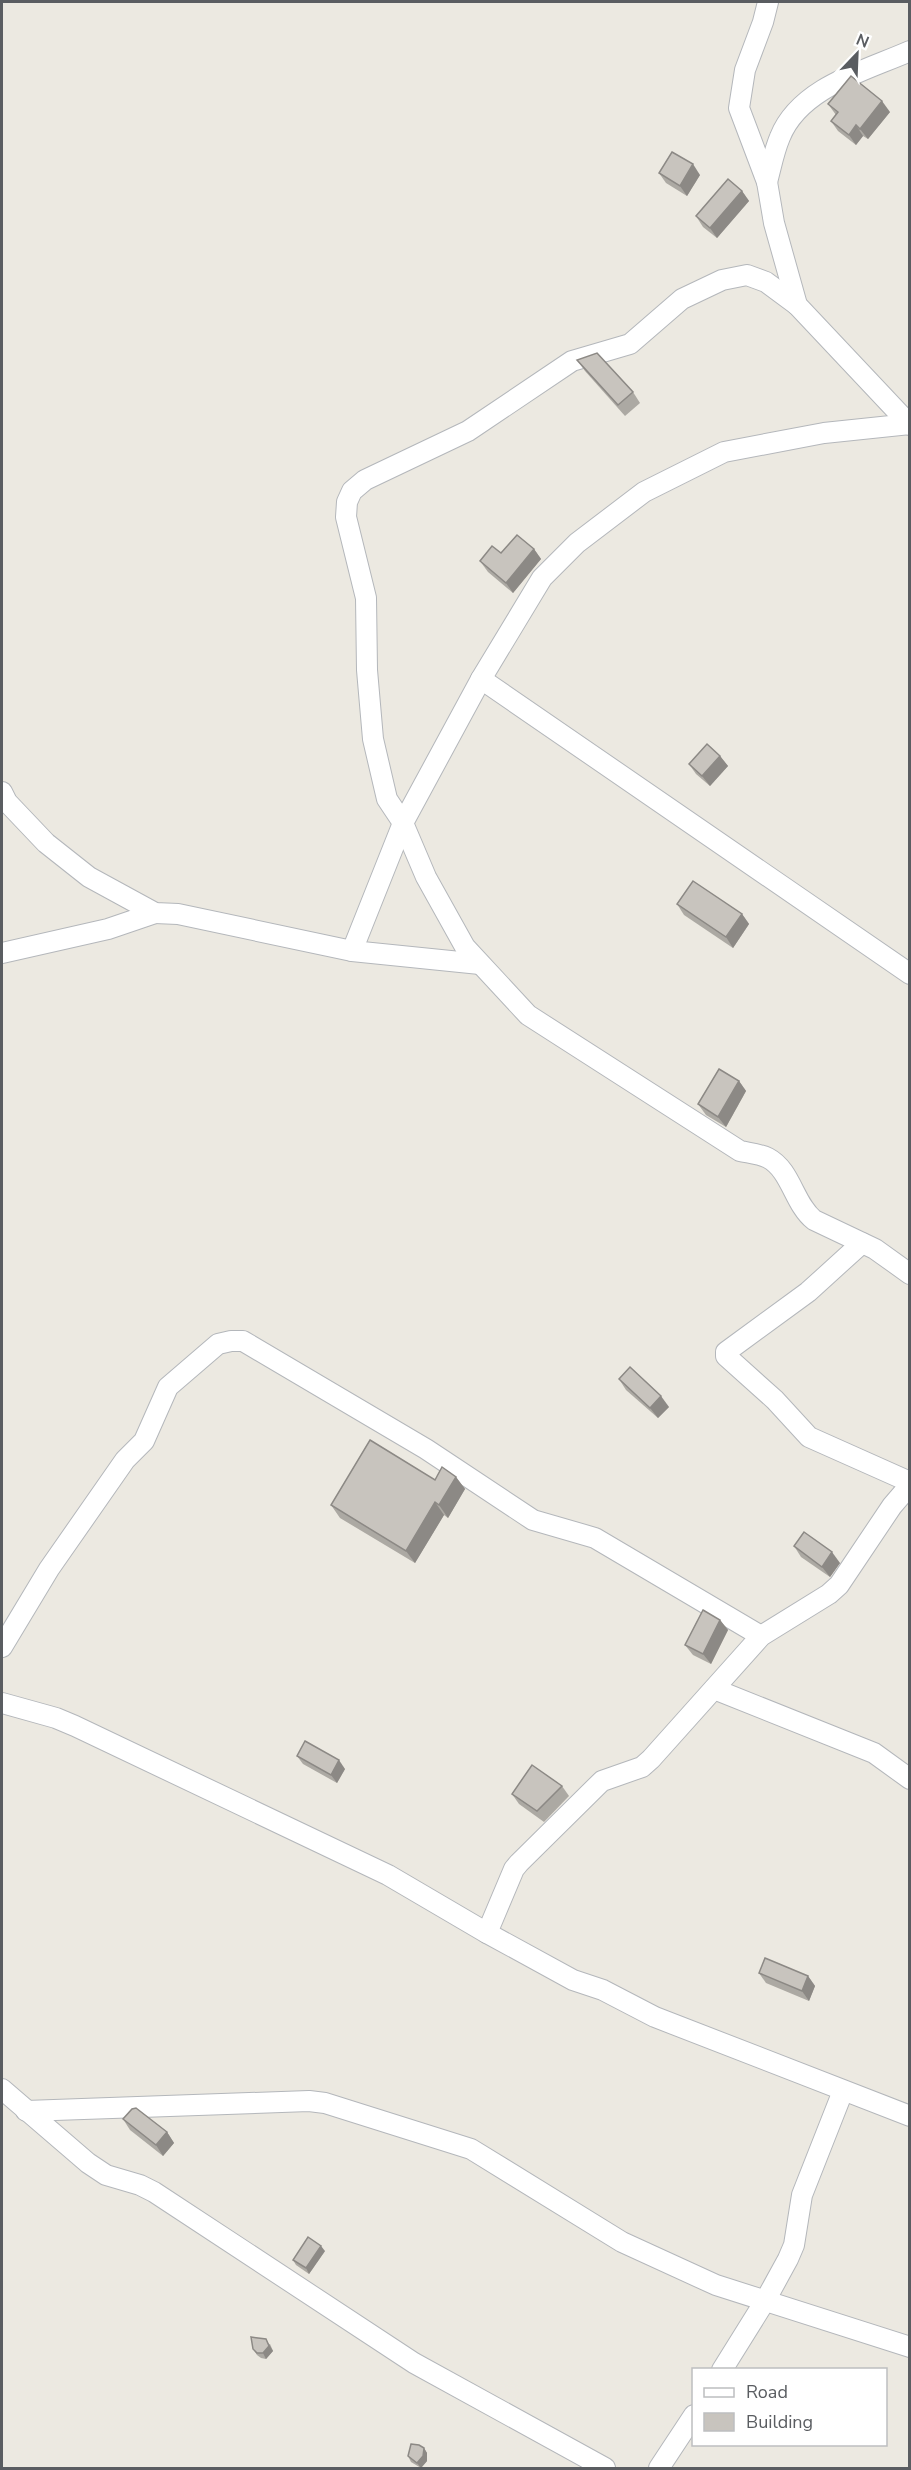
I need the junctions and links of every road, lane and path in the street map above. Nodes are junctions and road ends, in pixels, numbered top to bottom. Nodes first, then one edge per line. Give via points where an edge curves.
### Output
1 (768, 2) edge
2 (909, 51) edge
3 (767, 182) junction
4 (797, 304) junction
5 (909, 424) edge
6 (481, 679) junction
7 (2, 792) edge
8 (403, 823) junction
9 (155, 913) junction
10 (352, 951) junction
11 (2, 953) edge
12 (480, 964) junction
13 (909, 974) edge
14 (862, 1243) junction
15 (909, 1274) edge
16 (909, 1484) edge
17 (761, 1636) junction
18 (2, 1647) edge
19 (714, 1689) junction
20 (2, 1703) edge
21 (909, 1779) edge
22 (487, 1934) junction
23 (2, 2089) edge
24 (843, 2091) junction
25 (26, 2111) junction
26 (909, 2116) edge
27 (765, 2301) junction
28 (909, 2347) edge
29 (723, 2368) edge
30 (692, 2417) edge
31 (605, 2469) edge
32 (659, 2469) edge

1 - 3 street via 745,70 739,108
2 - 3 street via 830,86 801,105 780,135
3 - 4 street
4 - 5 street
4 - 8 street via 766,282 747,275 722,280 682,299 630,344 572,361 468,430 365,480 352,491 346,517 366,598 373,739 387,799
5 - 6 street via 824,433 724,452 644,492 577,543 542,578
6 - 8 street
6 - 13 street
7 - 9 street via 46,843 89,878
8 - 10 street
8 - 12 street via 431,887 465,947
9 - 10 street via 178,914
9 - 11 street via 108,930
10 - 12 street
12 - 14 street via 528,1015 740,1151 767,1157 777,1164 806,1214
14 - 15 street
14 - 16 street via 808,1292 726,1352 726,1356 809,1437
16 - 17 street via 839,1586
17 - 18 street via 596,1538 533,1520 426,1449 243,1341 231,1341 218,1344 168,1387 144,1441 125,1460 49,1569
17 - 19 street
19 - 21 street via 874,1753
19 - 22 street via 651,1759 642,1767 602,1781 519,1863
20 - 22 street via 75,1726 388,1875
22 - 24 street via 573,1980 603,1990 655,2017
23 - 25 street
24 - 26 street
24 - 27 street via 802,2195 794,2245
25 - 27 street via 325,2103 471,2149 622,2242 716,2285
25 - 31 street via 106,2175 154,2192 414,2363
27 - 28 street
27 - 29 street
30 - 32 street

